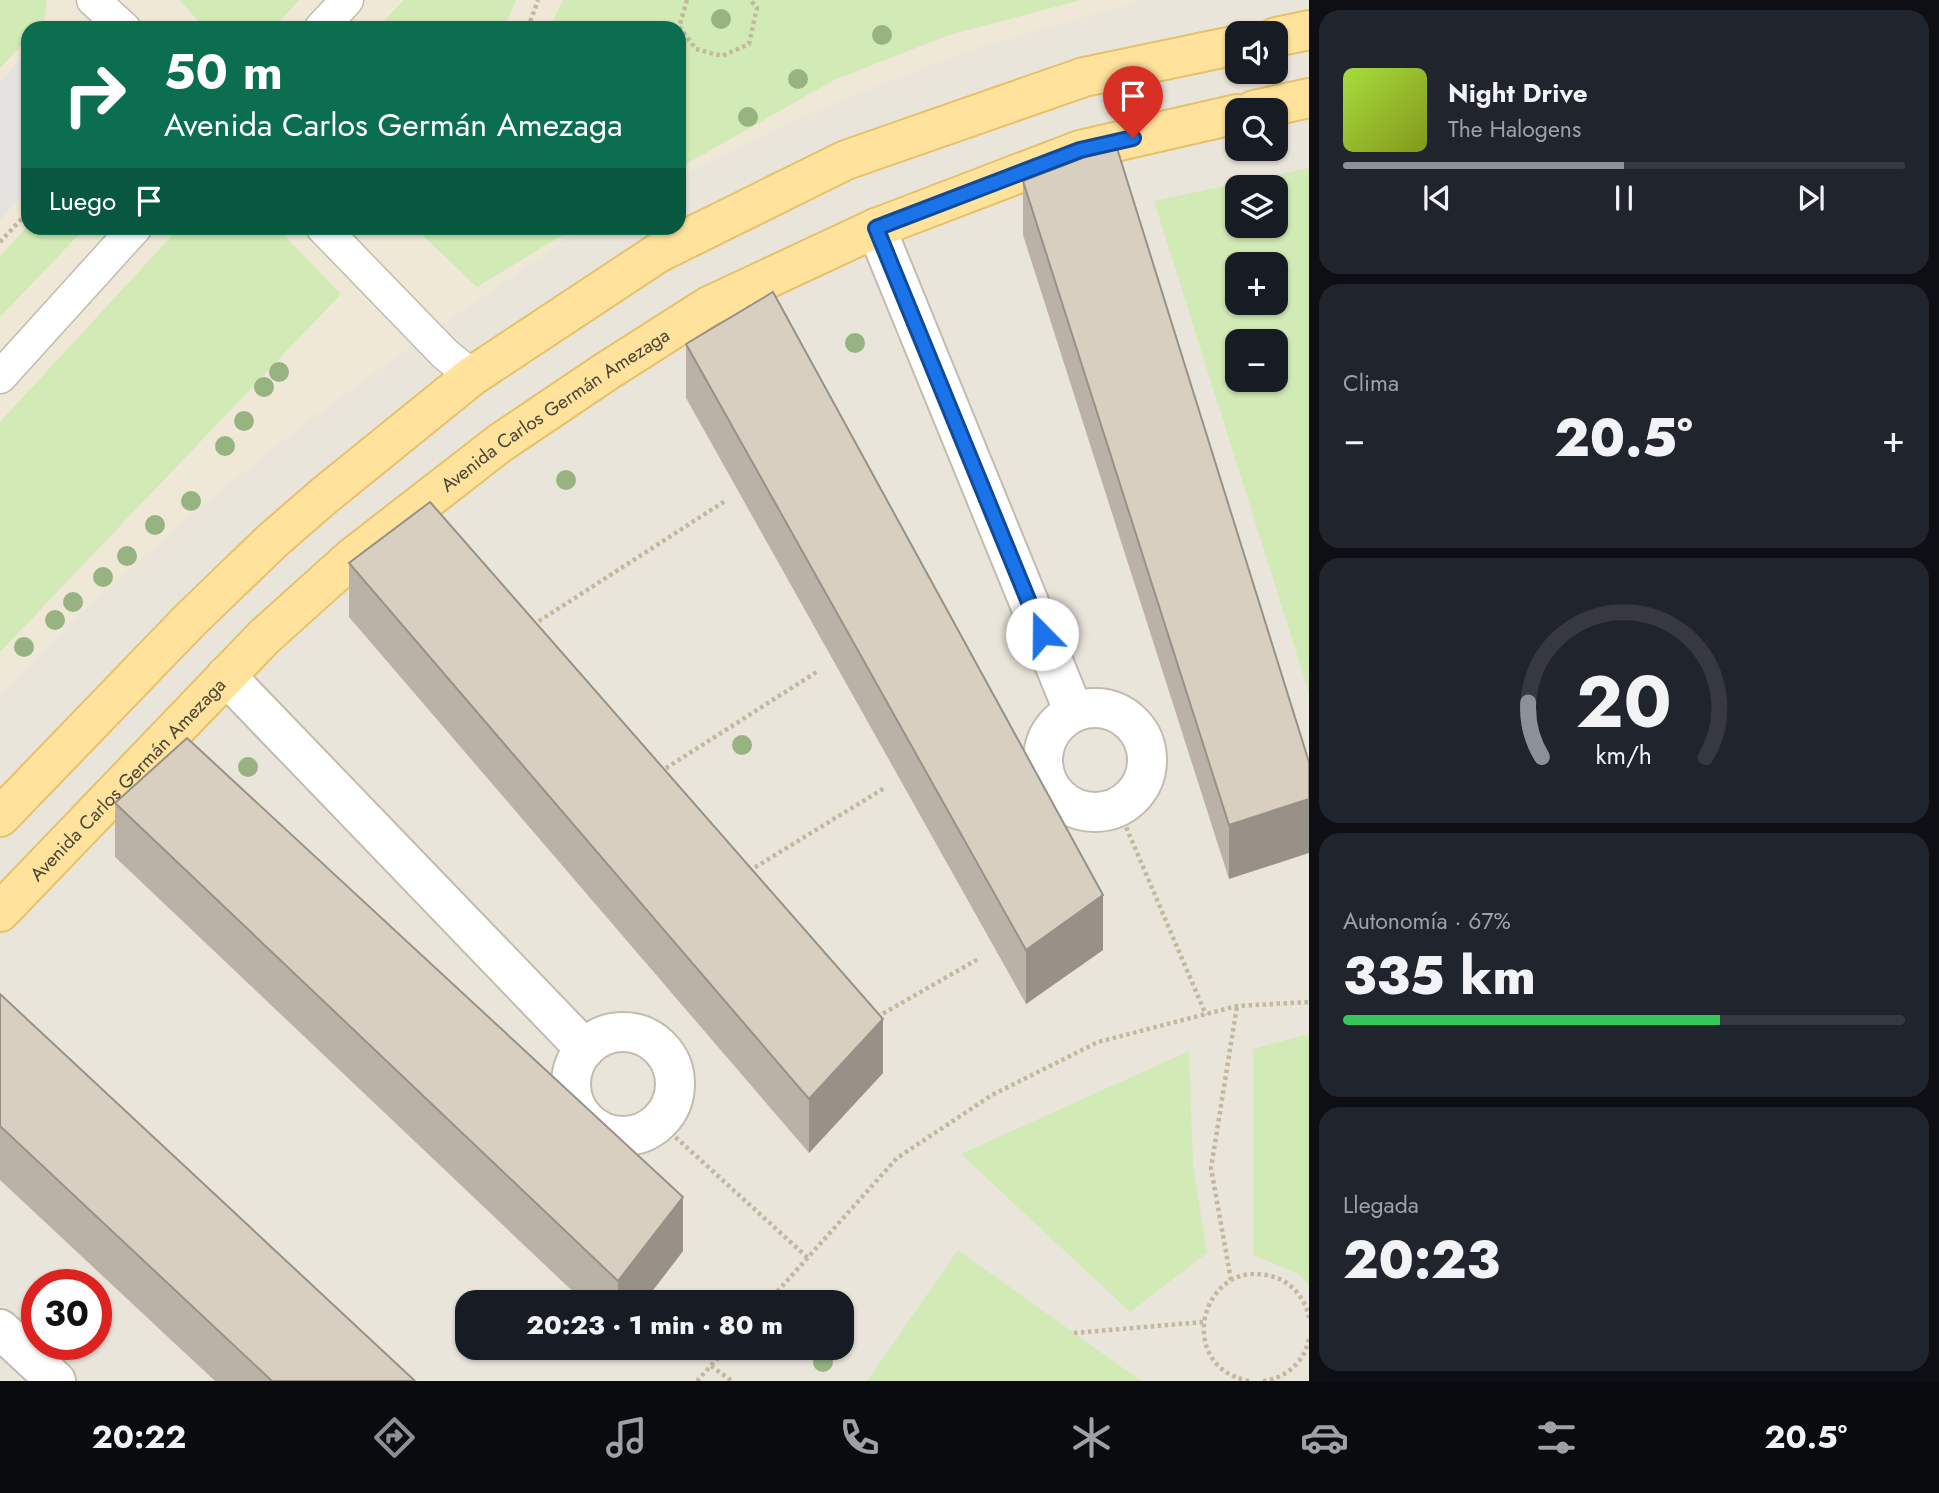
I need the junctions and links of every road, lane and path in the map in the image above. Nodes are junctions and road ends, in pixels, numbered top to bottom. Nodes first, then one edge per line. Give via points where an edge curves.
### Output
1 (93, 0) edge
2 (347, 0) edge
3 (538, 0) edge
4 (687, 0) edge
5 (750, 0) edge
6 (116, 21) edge
7 (328, 21) edge
8 (530, 21) edge
9 (681, 21) edge
10 (1309, 30) edge
11 (1288, 34) edge
12 (686, 36) edge
13 (1225, 48) edge
14 (1309, 98) edge
15 (1288, 103) edge
16 (1225, 117) edge
17 (21, 220) edge
18 (876, 228) junction
19 (129, 235) edge
20 (330, 235) edge
21 (0, 242) edge
22 (472, 376) junction
23 (0, 377) edge
24 (725, 501) dead end
25 (526, 630) edge
26 (818, 671) dead end
27 (226, 676) junction
28 (1073, 710) junction
29 (653, 776) edge
30 (886, 787) dead end
31 (1118, 808) junction
32 (0, 817) edge
33 (741, 876) edge
34 (0, 912) edge
35 (980, 958) dead end
36 (1309, 1002) edge
37 (1237, 1006) junction
38 (1206, 1014) junction
39 (867, 1022) edge
40 (585, 1049) junction
41 (660, 1123) junction
42 (808, 1258) junction
43 (1231, 1280) junction
44 (779, 1290) edge
45 (1309, 1318) edge
46 (1203, 1322) junction
47 (0, 1329) edge
48 (1074, 1333) dead end
49 (1309, 1338) edge
50 (716, 1360) edge
51 (711, 1366) junction
52 (1272, 1380) edge
53 (56, 1381) edge
54 (697, 1381) edge
55 (732, 1381) edge
56 (1249, 1381) edge
57 (1263, 1381) edge

1 - 6 lane
2 - 7 lane
3 - 8 path
4 - 9 path
5 - 12 path via 757,8 749,44 722,56 696,49
10 - 11 main road
13 - 22 main road via 1084,77 846,160 658,253
14 - 15 main road
16 - 18 main road, Avenida Carlos Germán Amezaga via 1080,150
17 - 21 path
18 - 27 main road, Avenida Carlos Germán Amezaga via 709,306 517,431 352,557
18 - 28 street
19 - 23 lane
20 - 22 lane
22 - 32 main road via 272,541
24 - 25 path
26 - 29 path
27 - 34 main road, Avenida Carlos Germán Amezaga
27 - 40 street
28 - 31 street via 1116,712 1131,720 1142,735 1147,750 1142,785
28 - 31 street via 1054,727 1046,743 1045,778 1067,805 1083,812
30 - 33 path
31 - 38 path
35 - 39 path
36 - 37 path
37 - 38 path
37 - 43 path via 1211,1168
38 - 42 path via 1098,1042 992,1095 897,1158
40 - 41 street via 570,1082 581,1116 594,1128 629,1137
40 - 41 street via 613,1032 631,1032 660,1046 676,1076 670,1109
41 - 42 path
42 - 44 path
43 - 45 path via 1267,1274 1284,1281 1298,1293
43 - 46 path via 1217,1291
46 - 48 path
46 - 56 path via 1210,1356 1222,1370
47 - 53 street
49 - 52 path via 1300,1359
50 - 51 path
51 - 54 path
51 - 55 path
52 - 57 path

